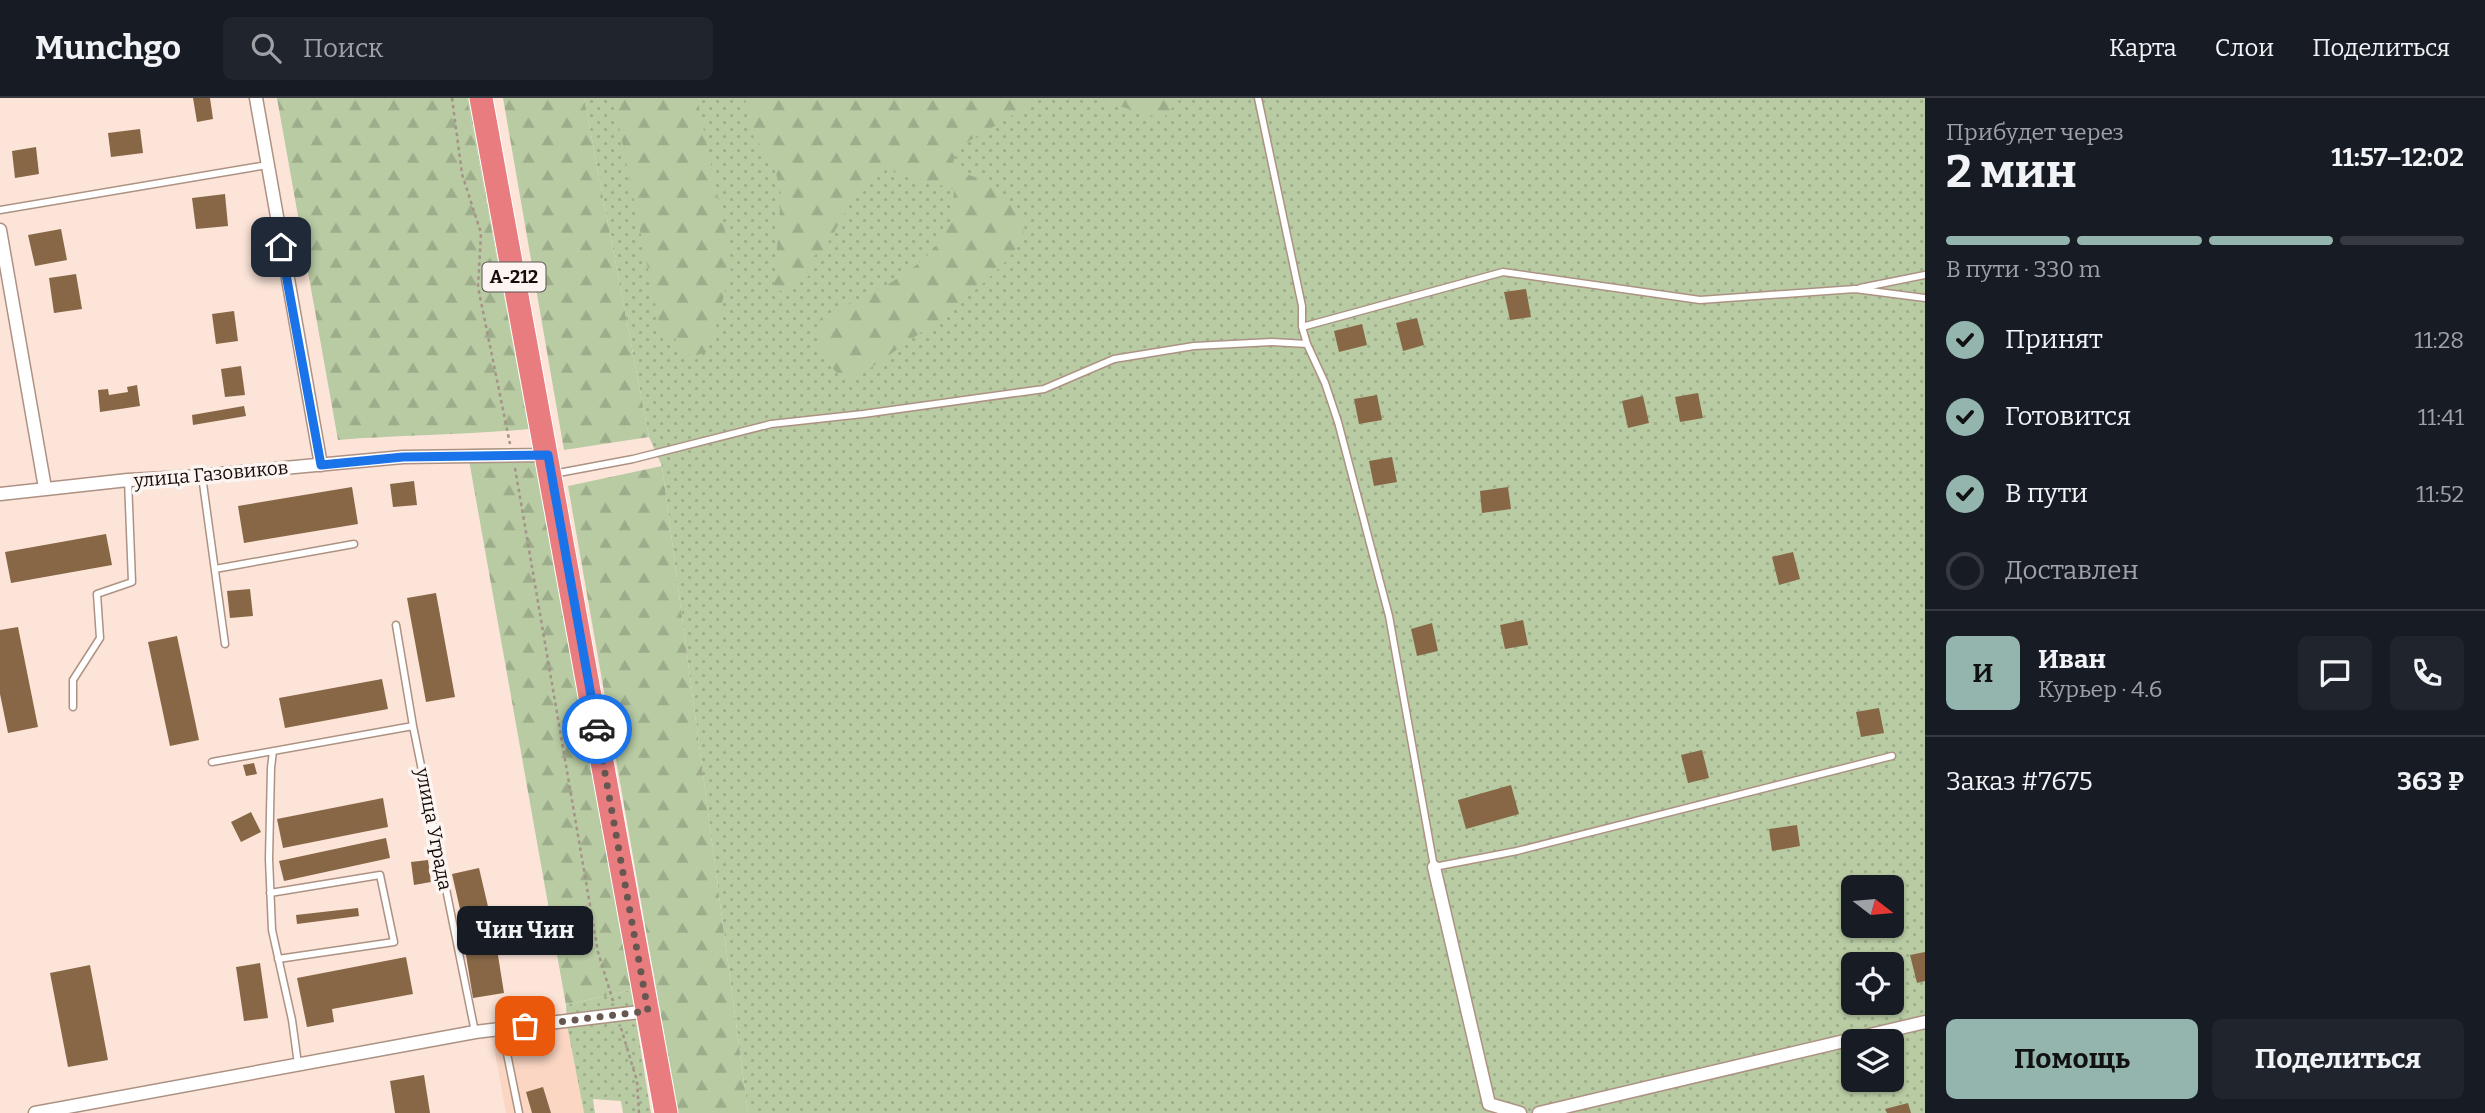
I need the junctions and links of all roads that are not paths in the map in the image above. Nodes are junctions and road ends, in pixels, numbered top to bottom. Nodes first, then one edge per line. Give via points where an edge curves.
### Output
1 (256, 98) edge
2 (481, 98) edge
3 (1258, 98) edge
4 (267, 165) junction
5 (0, 210) edge
6 (0, 230) edge
7 (1925, 275) edge
8 (1855, 289) junction
9 (1925, 298) edge
10 (1302, 327) junction
11 (1307, 344) junction
12 (321, 465) junction
13 (549, 465) junction
14 (202, 476) junction
15 (128, 480) junction
16 (45, 488) junction
17 (0, 494) edge
18 (354, 544) dead end
19 (215, 569) junction
20 (396, 625) dead end
21 (225, 644) dead end
22 (73, 707) dead end
23 (413, 726) junction
24 (273, 751) junction
25 (1892, 756) dead end
26 (212, 762) dead end
27 (1434, 867) junction
28 (270, 893) junction
29 (278, 960) junction
30 (648, 1011) junction
31 (1925, 1022) edge
32 (502, 1029) junction
33 (475, 1032) junction
34 (298, 1065) junction
35 (35, 1113) edge
36 (519, 1113) edge
37 (666, 1113) edge
38 (1520, 1113) edge
39 (1539, 1113) edge

1 - 4 street
2 - 13 highway, А-212
3 - 10 lane via 1302,306
4 - 5 lane
4 - 12 street
6 - 16 street
7 - 8 lane
8 - 9 lane
8 - 10 lane via 1700,300 1503,272
10 - 11 lane
11 - 13 lane via 1194,346 1114,359 1044,388 771,424 634,458
11 - 27 lane via 1338,422 1389,616
12 - 13 street, улица Газовиков via 403,457 512,456
12 - 14 street, улица Газовиков
13 - 30 highway, А-212
14 - 15 street, улица Газовиков
14 - 19 lane
15 - 16 street, улица Газовиков
15 - 22 lane via 132,582 97,594 100,638 73,680
16 - 17 street, улица Газовиков
18 - 19 lane
19 - 21 lane
20 - 23 lane, улица Уграда
23 - 24 lane
23 - 33 lane, улица Уграда
24 - 26 lane
24 - 28 lane
25 - 27 lane via 1517,851
27 - 38 street via 1489,1104
28 - 29 lane
28 - 29 lane via 380,874 394,943
29 - 34 lane
30 - 32 street
30 - 37 highway, А-212
31 - 39 street
32 - 33 street
32 - 36 lane
33 - 34 street
34 - 35 street

